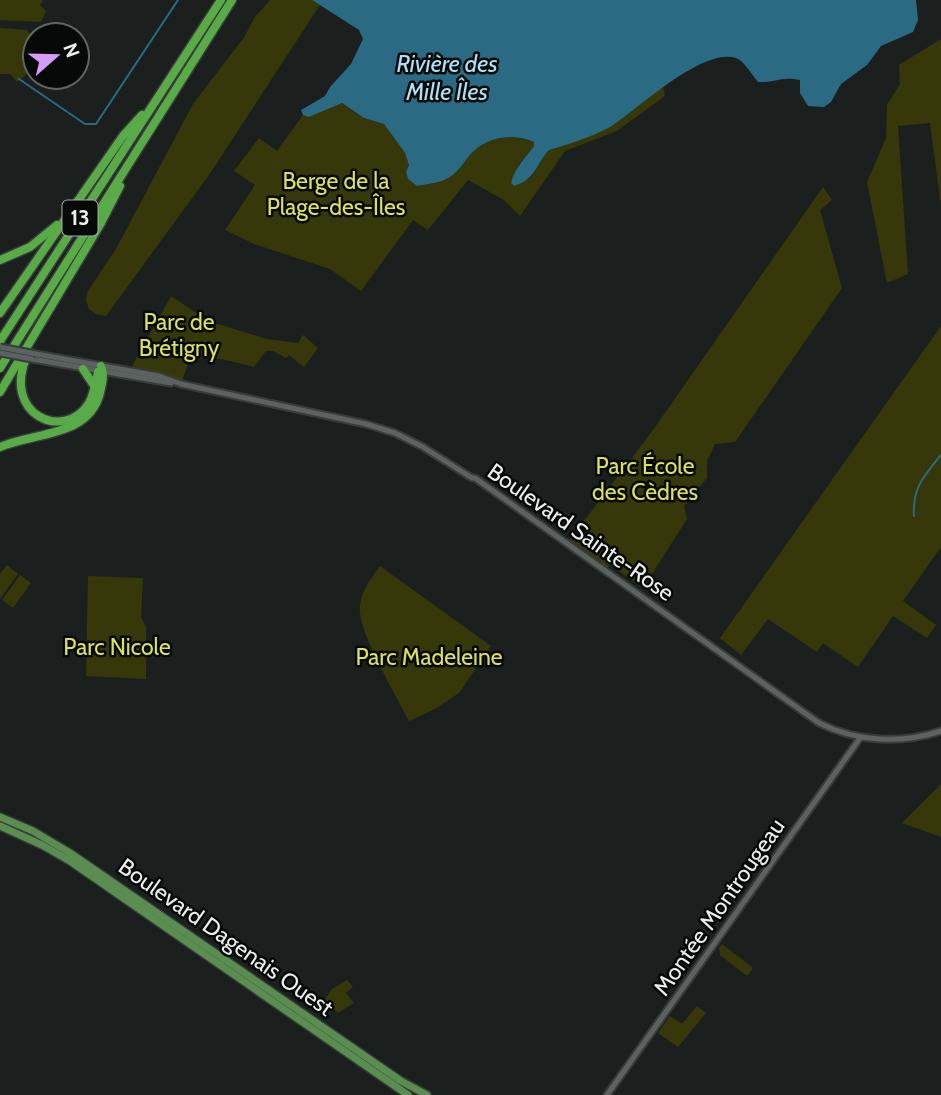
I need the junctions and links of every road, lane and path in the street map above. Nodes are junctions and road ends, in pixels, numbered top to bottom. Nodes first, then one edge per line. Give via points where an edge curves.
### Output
1 (222, 0) edge
2 (232, 0) edge
3 (160, 95) junction
4 (148, 134) junction
5 (69, 213) junction
6 (0, 260) edge
7 (0, 313) edge
8 (35, 333) junction
9 (0, 341) edge
10 (0, 347) edge
11 (0, 354) edge
12 (34, 357) junction
13 (0, 368) edge
14 (83, 369) junction
15 (101, 370) junction
16 (95, 387) junction
17 (0, 392) edge
18 (0, 447) edge
19 (941, 731) edge
20 (860, 738) junction
21 (0, 817) edge
22 (0, 826) edge
23 (408, 1095) edge
24 (427, 1095) edge
25 (607, 1095) edge

1 - 3 highway, 13
2 - 4 highway, 13
3 - 5 highway via 123,136
3 - 9 highway, 13
4 - 8 highway
4 - 13 highway, 13
5 - 6 highway via 35,244
5 - 7 highway
8 - 16 highway via 19,384 31,411 51,421 72,418 86,407
8 - 17 highway
10 - 12 street, Boulevard Sainte-Rose, bridge
11 - 12 street, Boulevard Sainte-Rose, bridge
12 - 14 street, Boulevard Sainte-Rose
12 - 15 street, Boulevard Sainte-Rose
14 - 15 street, Boulevard Sainte-Rose
14 - 16 highway
15 - 16 highway
15 - 18 highway via 97,403 81,422
15 - 20 street, Boulevard Sainte-Rose via 366,424 423,446 547,528 797,709 834,731
19 - 20 street, Boulevard Sainte-Rose
20 - 25 street, Montée Montrougeau
21 - 24 main road, Boulevard Dagenais Ouest via 71,853
22 - 23 main road, Boulevard Dagenais Ouest via 62,856

